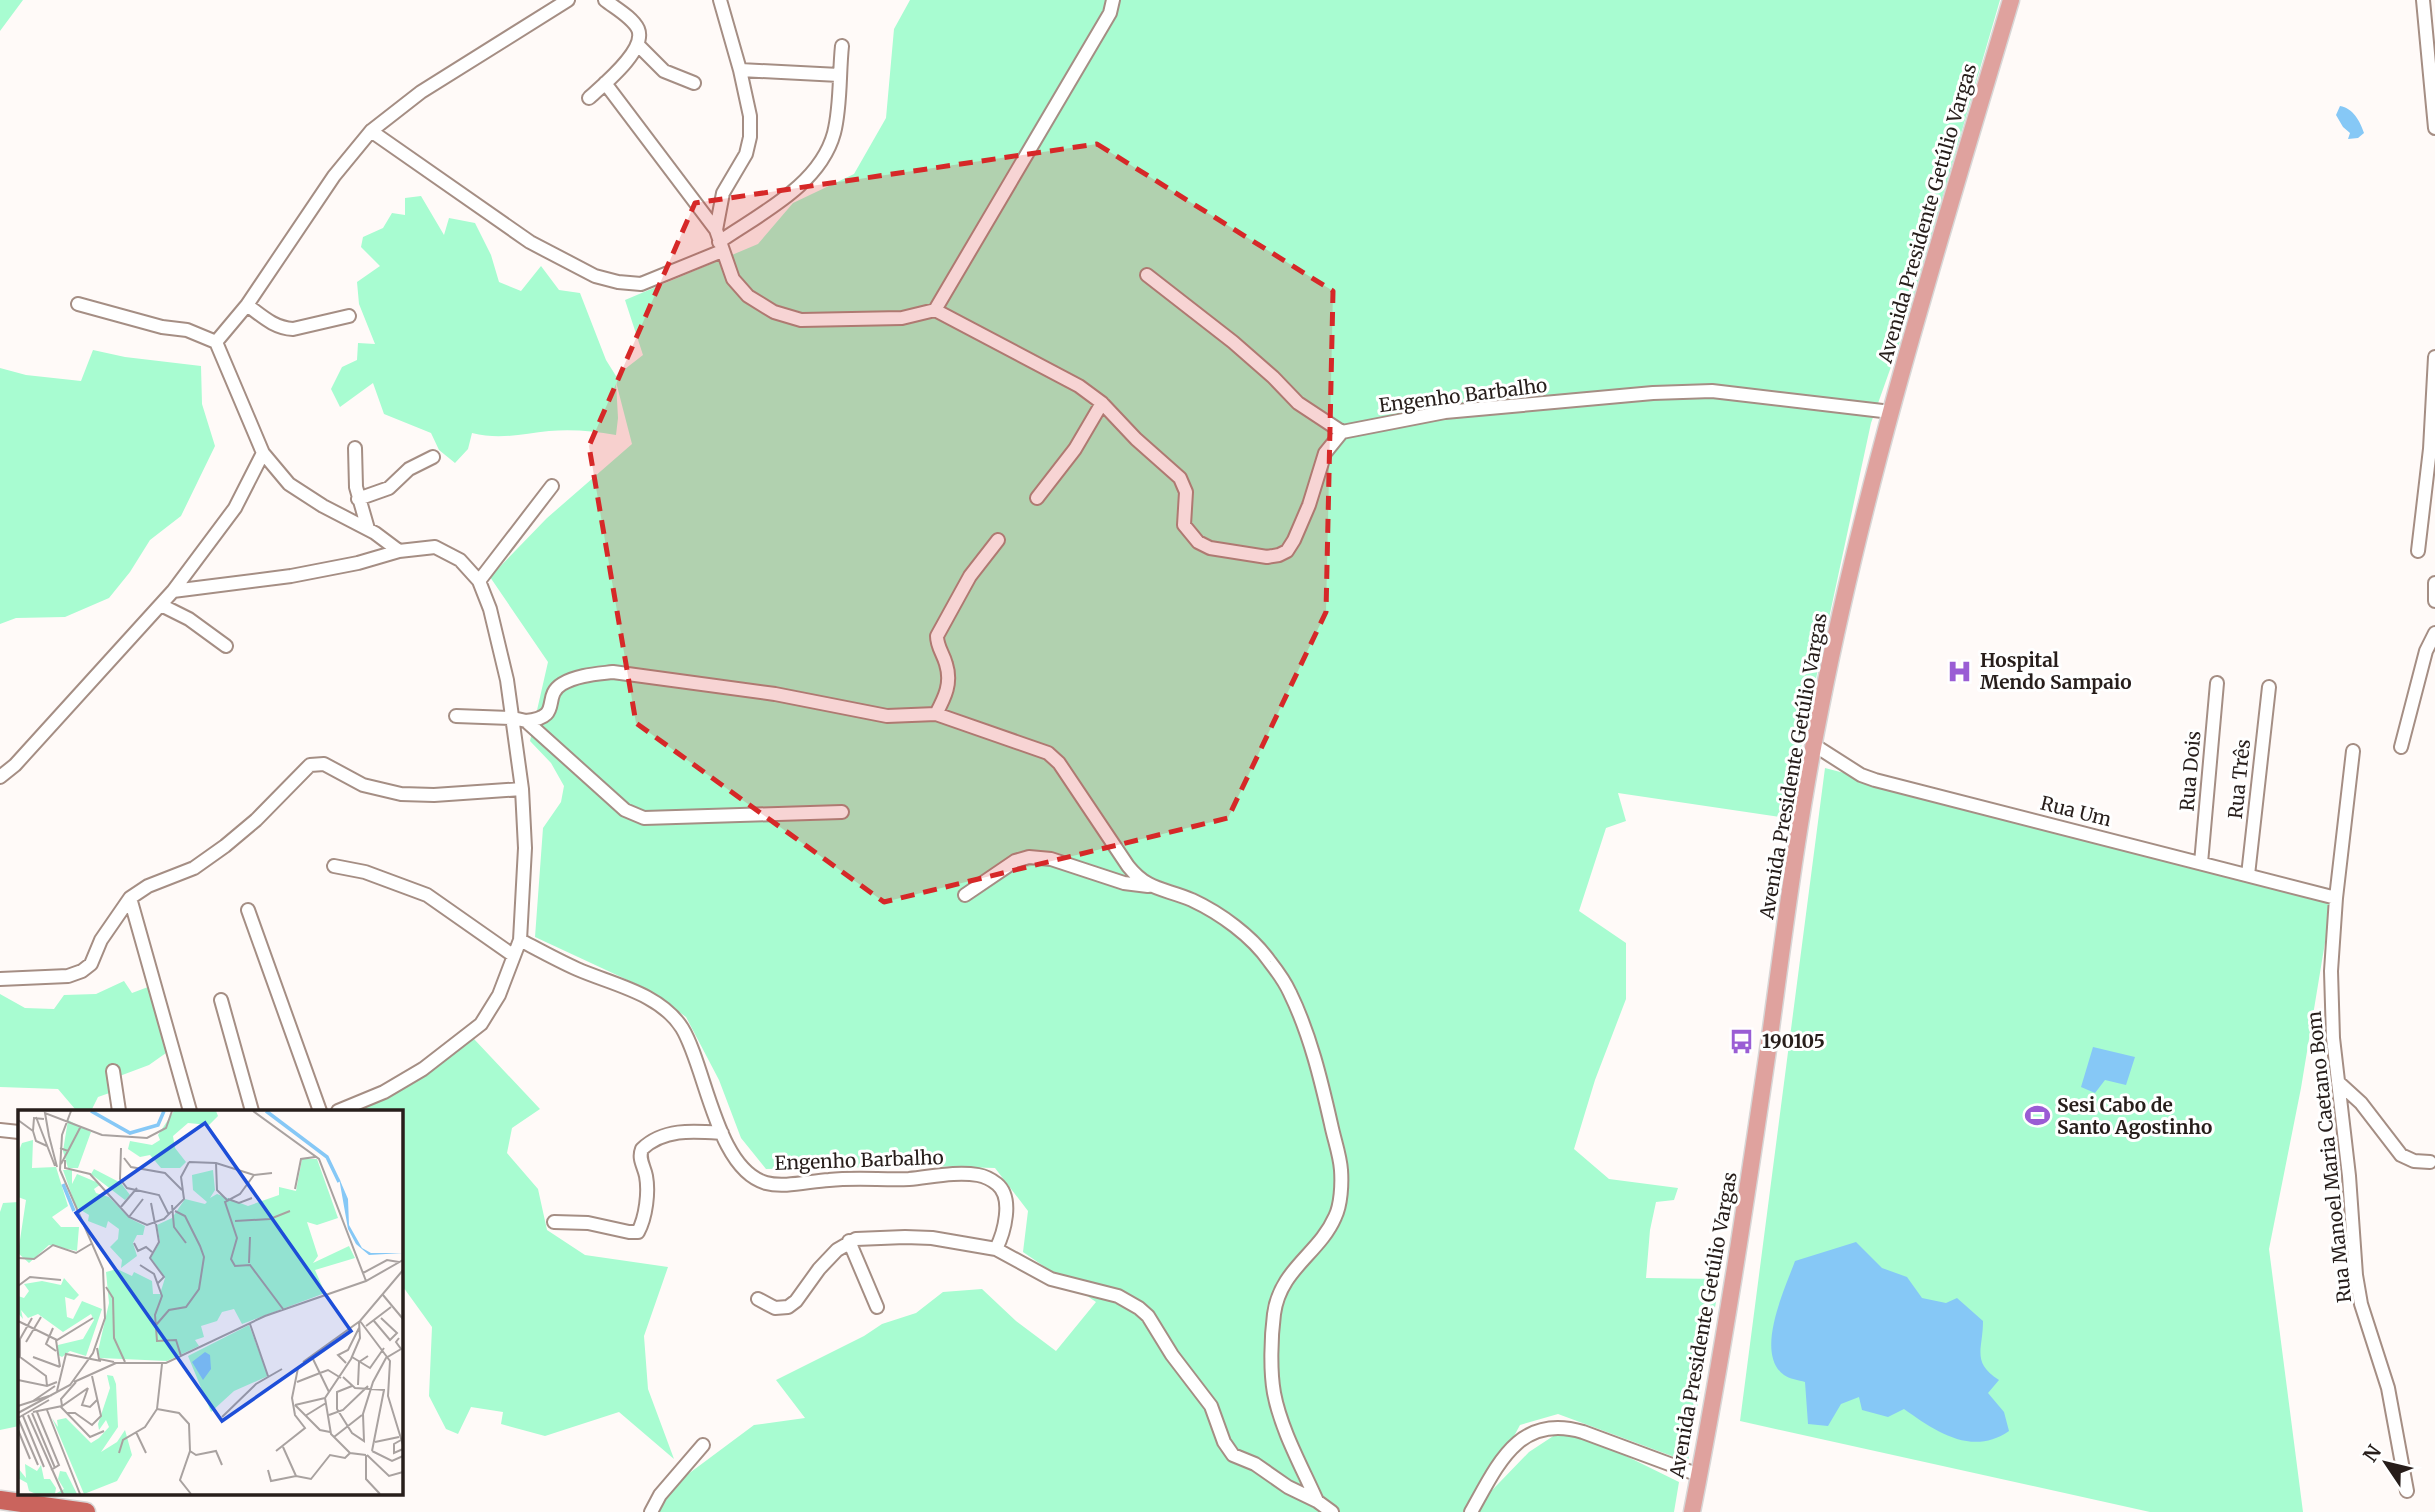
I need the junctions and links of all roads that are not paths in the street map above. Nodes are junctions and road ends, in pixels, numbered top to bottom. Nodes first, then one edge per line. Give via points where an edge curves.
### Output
1 (568, 0) edge
2 (605, 0) edge
3 (720, 0) edge
4 (1113, 0) edge
5 (2011, 0) edge
6 (2423, 0) edge
7 (638, 45) junction
8 (842, 46) dead end
9 (740, 70) junction
10 (839, 75) junction
11 (605, 83) junction
12 (694, 83) dead end
13 (589, 98) dead end
14 (2435, 126) edge
15 (371, 131) junction
16 (719, 241) junction
17 (1147, 275) dead end
18 (78, 304) dead end
19 (247, 305) junction
20 (935, 310) junction
21 (349, 316) dead end
22 (216, 342) junction
23 (2435, 357) edge
24 (1102, 403) junction
25 (1891, 412) junction
26 (1342, 432) junction
27 (355, 448) dead end
28 (2433, 449) edge
29 (263, 453) junction
30 (433, 457) dead end
31 (552, 486) dead end
32 (1037, 498) dead end
33 (358, 499) junction
34 (368, 529) junction
35 (998, 540) dead end
36 (399, 551) junction
37 (2418, 551) dead end
38 (480, 581) junction
39 (2435, 583) edge
40 (173, 591) junction
41 (2435, 601) edge
42 (161, 605) junction
43 (2435, 633) edge
44 (226, 646) dead end
45 (2217, 683) dead end
46 (2269, 687) dead end
47 (936, 714) junction
48 (456, 716) dead end
49 (513, 718) junction
50 (526, 721) junction
51 (1814, 745) junction
52 (2402, 747) dead end
53 (2353, 751) dead end
54 (0, 777) edge
55 (522, 789) junction
56 (842, 811) dead end
57 (2201, 863) junction
58 (334, 866) dead end
59 (2248, 875) junction
60 (1148, 886) junction
61 (965, 895) dead end
62 (130, 898) junction
63 (2336, 898) junction
64 (248, 910) dead end
65 (520, 940) junction
66 (514, 956) junction
67 (0, 979) edge
68 (221, 1000) dead end
69 (113, 1071) dead end
70 (2338, 1082) junction
71 (119, 1110) edge
72 (190, 1110) edge
73 (252, 1110) edge
74 (320, 1110) edge
75 (340, 1110) edge
76 (0, 1130) edge
77 (18, 1132) edge
78 (722, 1133) junction
79 (2430, 1161) dead end
80 (554, 1222) dead end
81 (849, 1241) junction
82 (996, 1249) junction
83 (758, 1299) dead end
84 (877, 1307) dead end
85 (704, 1445) dead end
86 (1699, 1475) junction
87 (2407, 1491) dead end
88 (0, 1500) edge
89 (1317, 1502) junction
90 (86, 1512) edge
91 (651, 1512) edge
92 (1332, 1512) edge
93 (1471, 1512) edge
94 (1692, 1512) edge

1 - 15 street via 421,92
2 - 7 street via 637,28
3 - 9 street
4 - 20 street via 1110,13
5 - 25 main road, Avenida Presidente Getúlio Vargas
6 - 14 street
7 - 11 street
7 - 12 street via 664,71
8 - 10 street
9 - 10 street
9 - 16 street via 750,137 746,154 723,193
10 - 16 street via 834,130 814,172
11 - 13 street
11 - 16 street
15 - 16 street via 530,242 595,276 641,284
15 - 19 street via 334,176
16 - 20 street via 733,279 748,296 774,312 801,320 902,318
17 - 26 street via 1233,342 1298,403
18 - 22 street via 187,330
19 - 21 street via 275,326 293,329
19 - 22 street
20 - 24 street via 1079,386
22 - 29 street
23 - 28 street
24 - 26 street via 1180,478 1186,492 1184,525 1198,542 1267,557 1286,551 1294,540 1325,453
24 - 32 street via 1075,449
25 - 26 street, Engenho Barbalho via 1738,392 1691,391 1445,412
25 - 51 main road, Avenida Presidente Getúlio Vargas via 1846,588
27 - 33 street
28 - 37 street
29 - 34 street via 289,484
29 - 40 street via 234,508
30 - 33 street via 409,469 389,488
31 - 38 street
33 - 34 street
34 - 36 street
35 - 47 street via 970,576 937,636 949,684
36 - 38 street via 435,547 460,559
36 - 40 street via 291,576
38 - 49 street via 500,645
39 - 41 street
40 - 42 street
42 - 44 street
42 - 54 street
43 - 52 street via 2426,651
45 - 57 street, Rua Dois
46 - 59 street, Rua Três
47 - 50 street via 887,716 775,694 613,672 562,684 545,718
47 - 60 street via 1054,757 1128,866
48 - 49 street
49 - 50 street
49 - 55 street
50 - 56 street via 625,810 644,818
51 - 57 street, Rua Um via 1875,780
51 - 86 main road, Avenida Presidente Getúlio Vargas via 1742,1230
53 - 63 street, Rua Manoel Maria Caetano Bom
55 - 62 street via 401,794 363,785 324,764 310,765 225,846 194,868
55 - 65 street via 525,848
57 - 59 street, Rua Um
58 - 66 street via 365,872 427,895
59 - 63 street, Rua Um
60 - 61 street via 1029,857 1015,861
60 - 89 street via 1218,914 1268,959 1289,991 1320,1077 1341,1171 1338,1211 1281,1290 1274,1314 1272,1374 1283,1421
62 - 67 street via 101,940 91,964 82,971 68,976
62 - 72 street
63 - 70 street, Rua Manoel Maria Caetano Bom via 2332,981
64 - 74 street
65 - 66 street
65 - 78 street, Engenho Barbalho via 649,999 675,1019 693,1053
66 - 75 street via 499,995 481,1024 423,1069
68 - 73 street
69 - 71 street
70 - 79 street via 2361,1103 2401,1155
70 - 87 street, Rua Manoel Maria Caetano Bom via 2356,1275 2388,1388
76 - 77 street
78 - 80 street via 670,1134 642,1149 648,1190 638,1232
78 - 82 street, Engenho Barbalho via 736,1160 768,1183 984,1177 997,1184 1004,1196 1002,1236
81 - 82 street via 905,1237
81 - 83 street via 788,1307 779,1309
81 - 84 street
82 - 89 street via 1051,1279 1118,1296 1139,1308 1211,1406 1233,1455
85 - 91 street
86 - 93 street via 1567,1427 1542,1428 1515,1445
86 - 94 main road, Avenida Presidente Getúlio Vargas
88 - 90 highway
89 - 92 street

